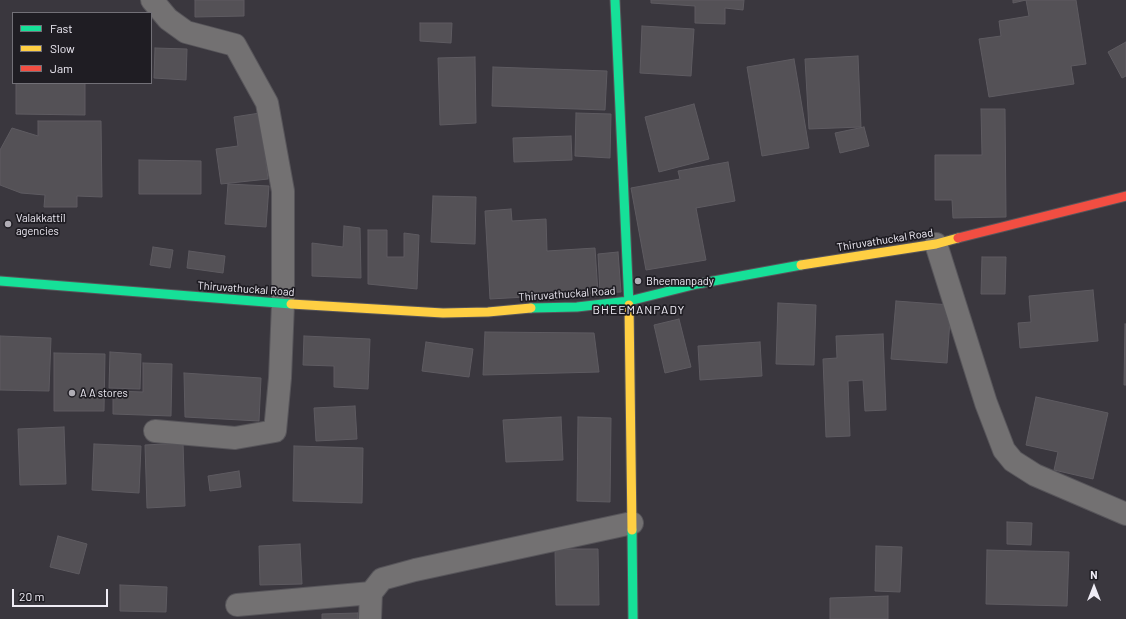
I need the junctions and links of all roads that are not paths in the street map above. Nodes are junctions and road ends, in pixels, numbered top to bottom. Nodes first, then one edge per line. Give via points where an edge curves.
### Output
1 (152, 0) edge
2 (615, 0) edge
3 (1126, 196) edge
4 (936, 244) junction
5 (0, 281) edge
6 (629, 301) junction
7 (283, 304) junction
8 (155, 431) dead end
9 (1126, 514) edge
10 (632, 523) junction
11 (371, 593) junction
12 (236, 605) dead end
13 (370, 619) edge
14 (633, 619) edge

1 - 7 street via 168,19 186,32 235,45 267,103 283,191
2 - 6 main road
3 - 4 main road, Thiruvathuckal Road
4 - 6 main road, Thiruvathuckal Road via 862,254 698,284
4 - 9 street via 986,403 1004,450 1013,461 1035,475
5 - 7 main road, Thiruvathuckal Road
6 - 7 main road, Thiruvathuckal Road via 577,307 443,313
6 - 10 main road
7 - 8 street via 275,431 235,438
10 - 11 street via 415,570 382,579
10 - 14 main road
11 - 12 street
11 - 13 street

